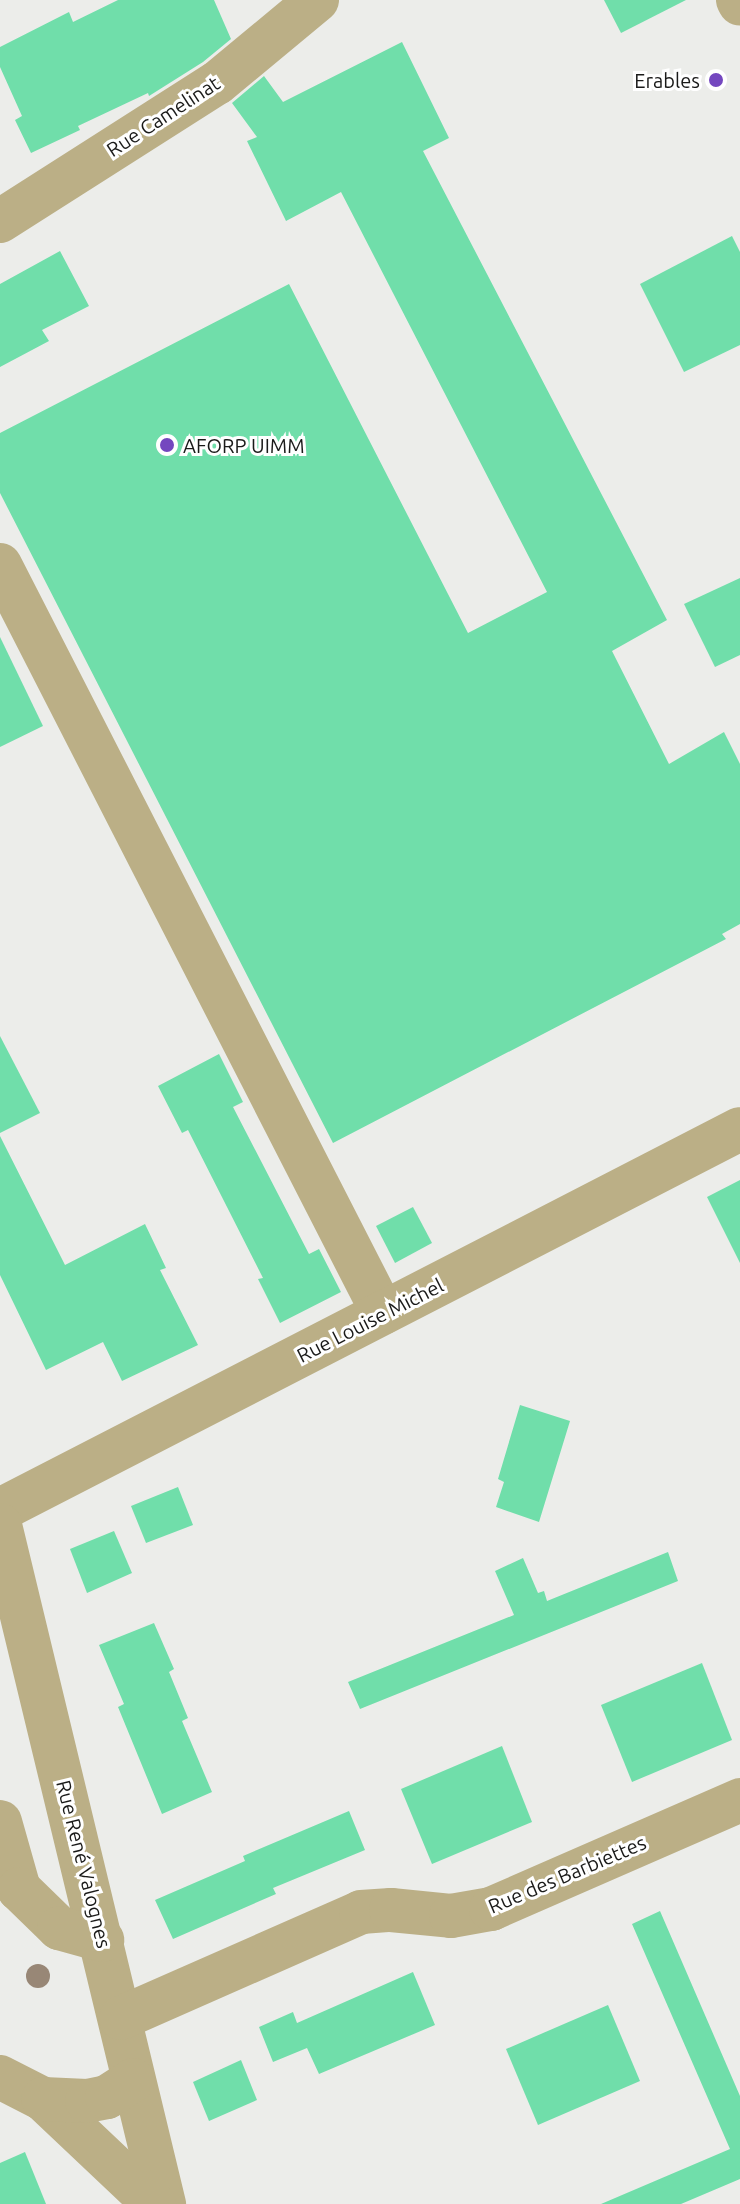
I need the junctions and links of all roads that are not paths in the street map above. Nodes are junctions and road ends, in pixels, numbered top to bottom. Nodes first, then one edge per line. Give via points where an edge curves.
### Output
1 (317, 0) edge
2 (0, 221) edge
3 (0, 565) edge
4 (740, 1129) edge
5 (383, 1313) junction
6 (0, 1510) edge
7 (0, 1525) edge
8 (740, 1800) edge
9 (0, 1822) edge
10 (102, 1940) junction
11 (121, 2018) junction
12 (0, 2077) edge
13 (133, 2080) junction
14 (43, 2099) junction
15 (154, 2204) edge
16 (164, 2204) edge

1 - 2 street, Rue Camelinat via 217,83
3 - 5 street
4 - 5 street, Rue Louise Michel
5 - 6 street, Rue Louise Michel
7 - 10 street, Rue René Valognes
8 - 11 street, Rue des Barbiettes via 491,1909 451,1916 361,1912
9 - 10 street via 19,1889 59,1928
10 - 11 street, Rue René Valognes
11 - 13 street, Rue René Valognes
12 - 14 street
13 - 14 street via 107,2097
13 - 16 street, Rue René Valognes
14 - 15 street

